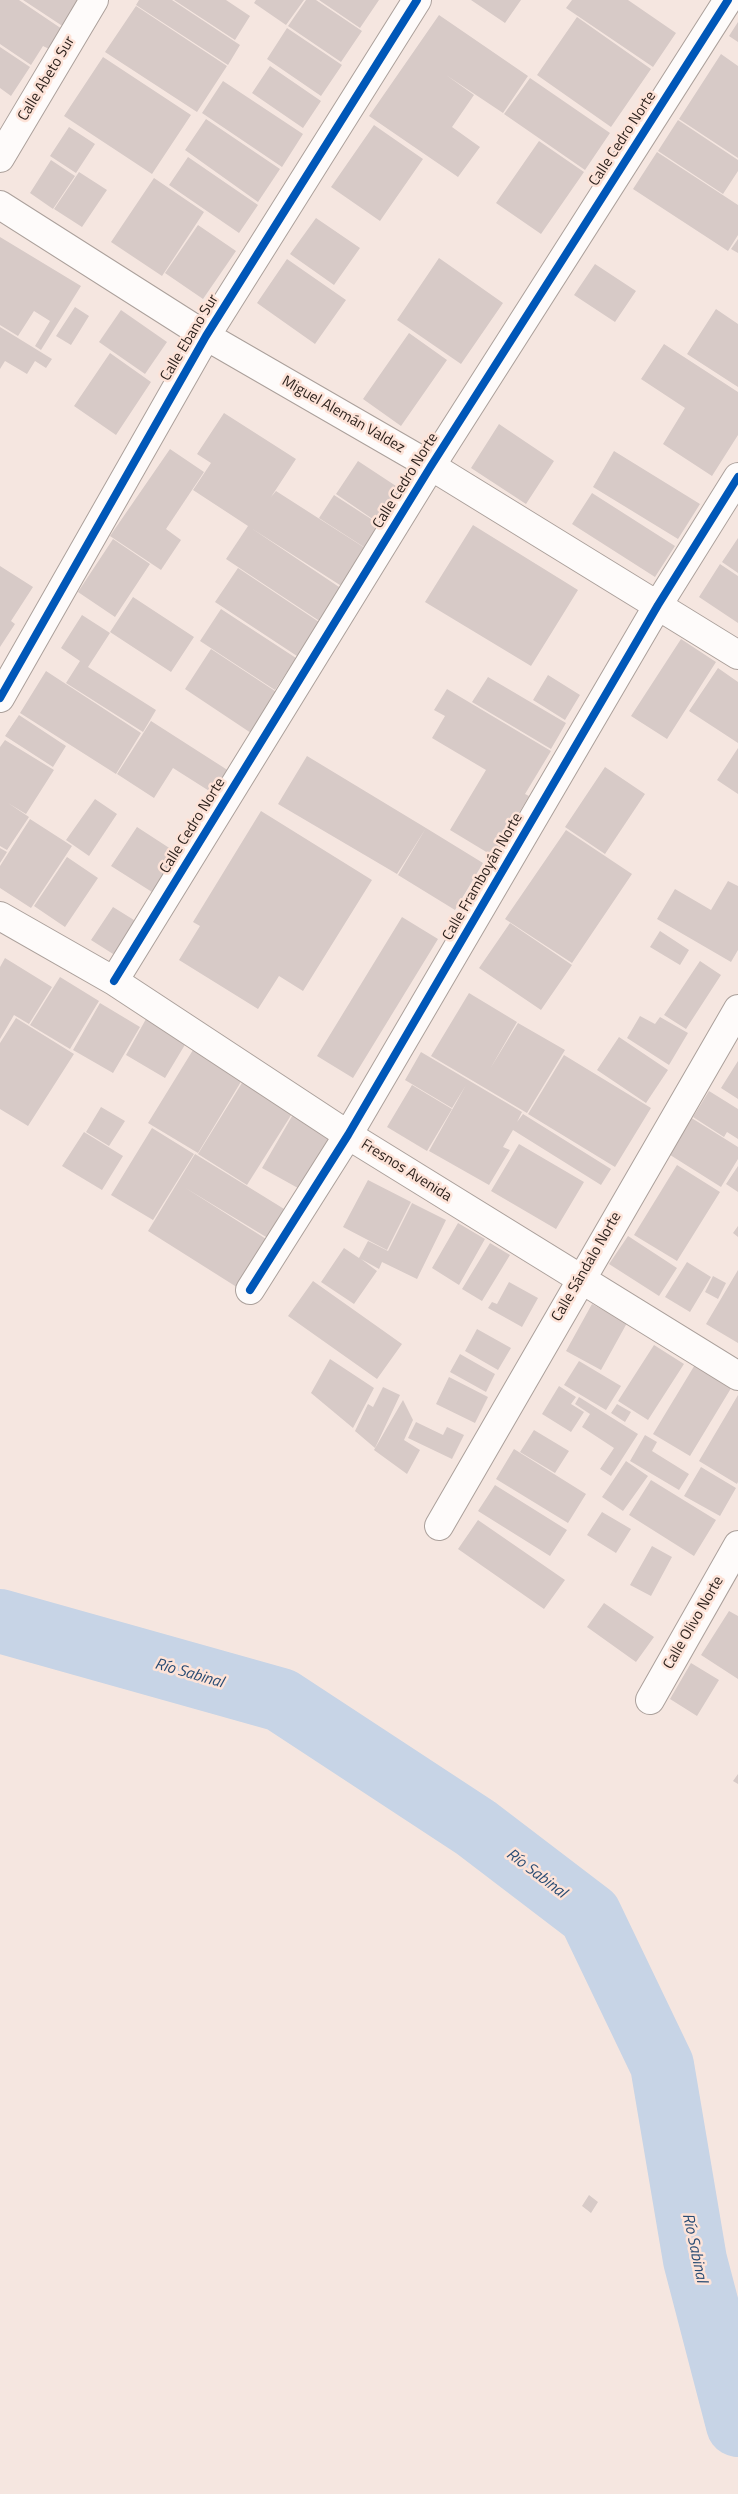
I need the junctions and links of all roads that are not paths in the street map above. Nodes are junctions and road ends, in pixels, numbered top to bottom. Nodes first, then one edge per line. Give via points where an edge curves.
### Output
1 (94, 0) edge
2 (417, 0) edge
3 (728, 0) edge
4 (0, 158) edge
5 (0, 205) edge
6 (206, 336) junction
7 (431, 466) junction
8 (738, 477) edge
9 (658, 606) junction
10 (738, 655) edge
11 (0, 698) edge
12 (0, 916) edge
13 (114, 981) junction
14 (738, 1009) edge
15 (348, 1135) junction
16 (580, 1280) junction
17 (250, 1290) dead end
18 (738, 1376) edge
19 (439, 1526) dead end
20 (738, 1545) edge
21 (650, 1700) dead end

1 - 4 street, Calle Abeto Sur
2 - 6 street, Calle Ebano Sur
3 - 7 street, Calle Cedro Norte
5 - 6 street, Miguel Alemán Valdez
6 - 7 street, Miguel Alemán Valdez
6 - 11 street, Calle Ebano Sur
7 - 9 street, Miguel Alemán Valdez
7 - 13 street, Calle Cedro Norte
8 - 9 street, Calle Framboyán Norte
9 - 10 street, Miguel Alemán Valdez
9 - 15 street, Calle Framboyán Norte
12 - 13 street, Fresnos Avenida
13 - 15 street, Fresnos Avenida
14 - 16 street, Calle Sándalo Norte
15 - 16 street, Fresnos Avenida
15 - 17 street, Calle Framboyán Norte
16 - 18 street, Fresnos Avenida
16 - 19 street, Calle Sándalo Norte
20 - 21 street, Calle Olivo Norte

